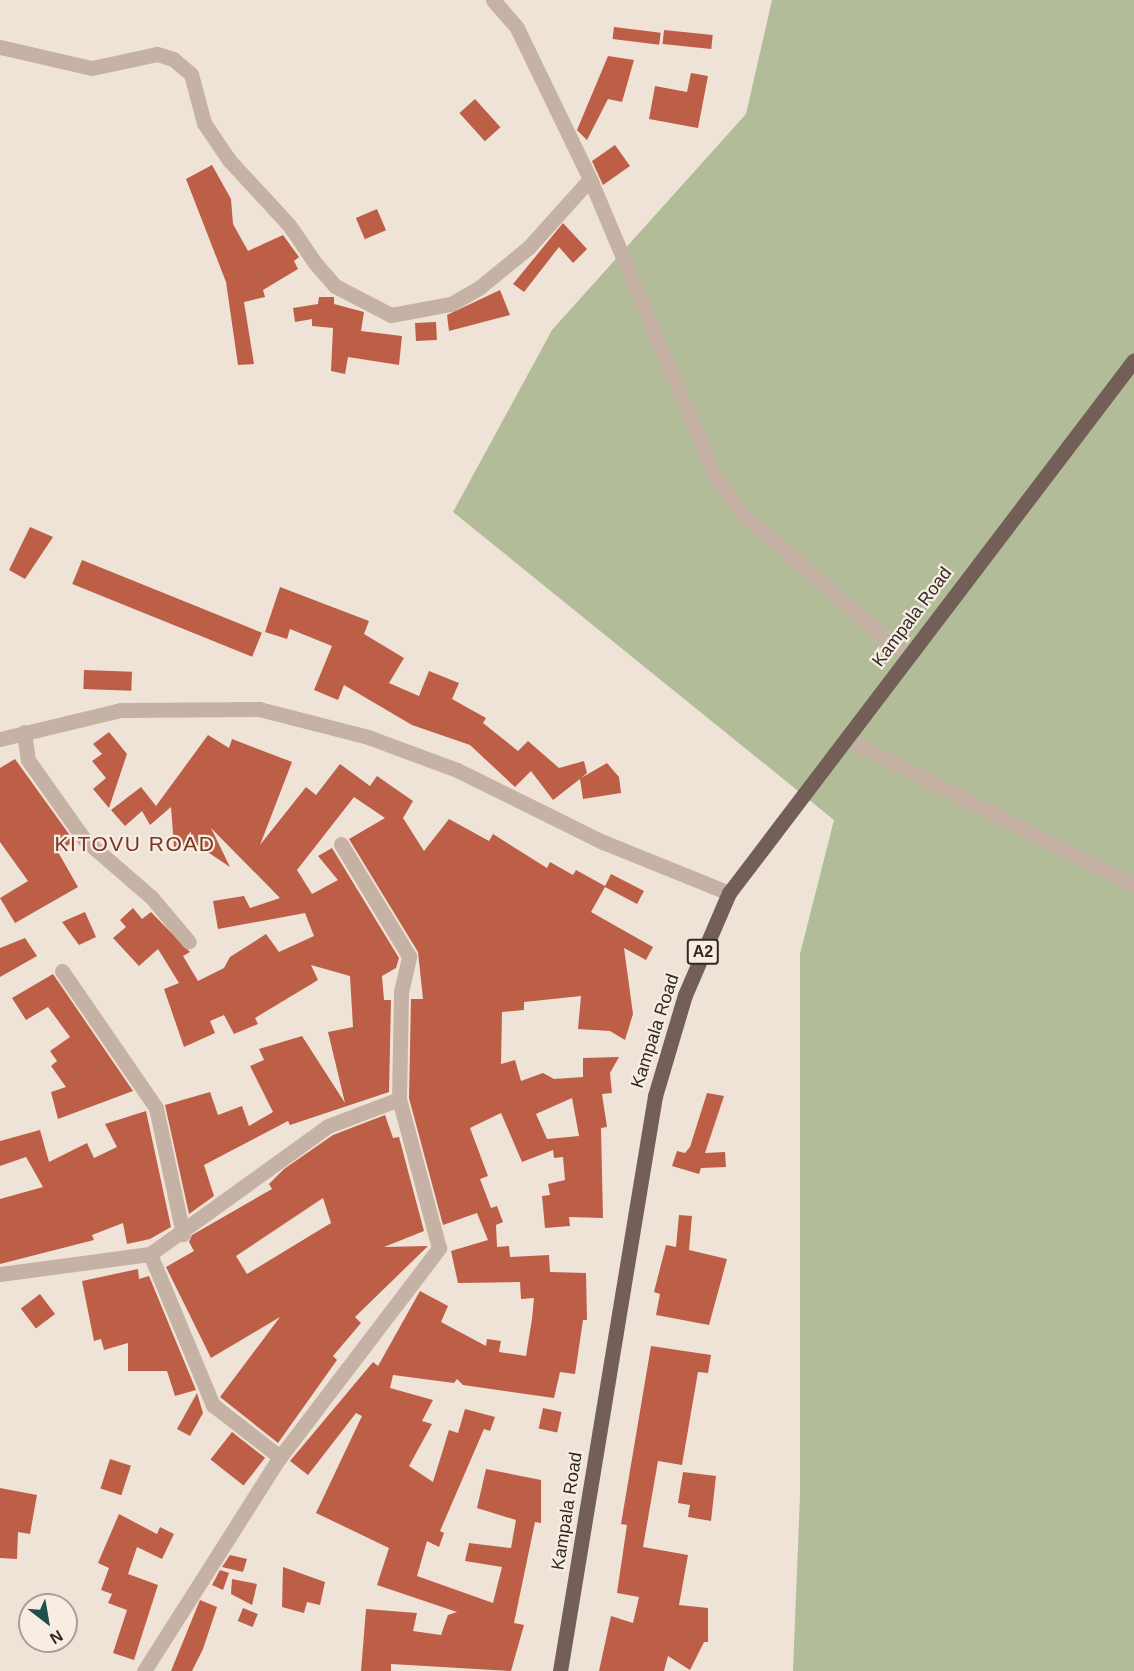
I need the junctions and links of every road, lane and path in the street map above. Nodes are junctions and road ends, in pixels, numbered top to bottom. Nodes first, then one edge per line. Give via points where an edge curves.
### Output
1 (493, 0) edge
2 (0, 47) edge
3 (590, 179) junction
4 (1134, 360) edge
5 (906, 656) junction
6 (24, 732) junction
7 (0, 739) edge
8 (846, 739) junction
9 (341, 844) dead end
10 (1134, 885) edge
11 (729, 893) junction
12 (189, 942) dead end
13 (62, 971) dead end
14 (399, 1099) junction
15 (183, 1234) junction
16 (150, 1254) junction
17 (0, 1274) edge
18 (280, 1457) junction
19 (144, 1671) edge
20 (560, 1671) edge

1 - 3 street via 517,28
2 - 3 street via 92,68 157,54 173,59 191,74 204,123 229,160 289,225 315,263 335,286 391,315 451,304 480,287 529,247
3 - 5 street via 715,476 743,514
4 - 5 main road, Kampala Road / A2
5 - 8 main road, Kampala Road / A2
6 - 7 street
6 - 11 street via 121,710 259,709 368,737 457,770 603,842
6 - 12 street via 28,760 84,839 152,898
8 - 10 street
8 - 11 main road, Kampala Road / A2
9 - 14 street via 409,956 401,992
11 - 20 main road, Kampala Road / A2 via 685,995 655,1096
13 - 15 street via 156,1108
14 - 15 street via 328,1126
14 - 18 street via 439,1248
15 - 16 street
16 - 17 street
16 - 18 street via 213,1405
18 - 19 street

